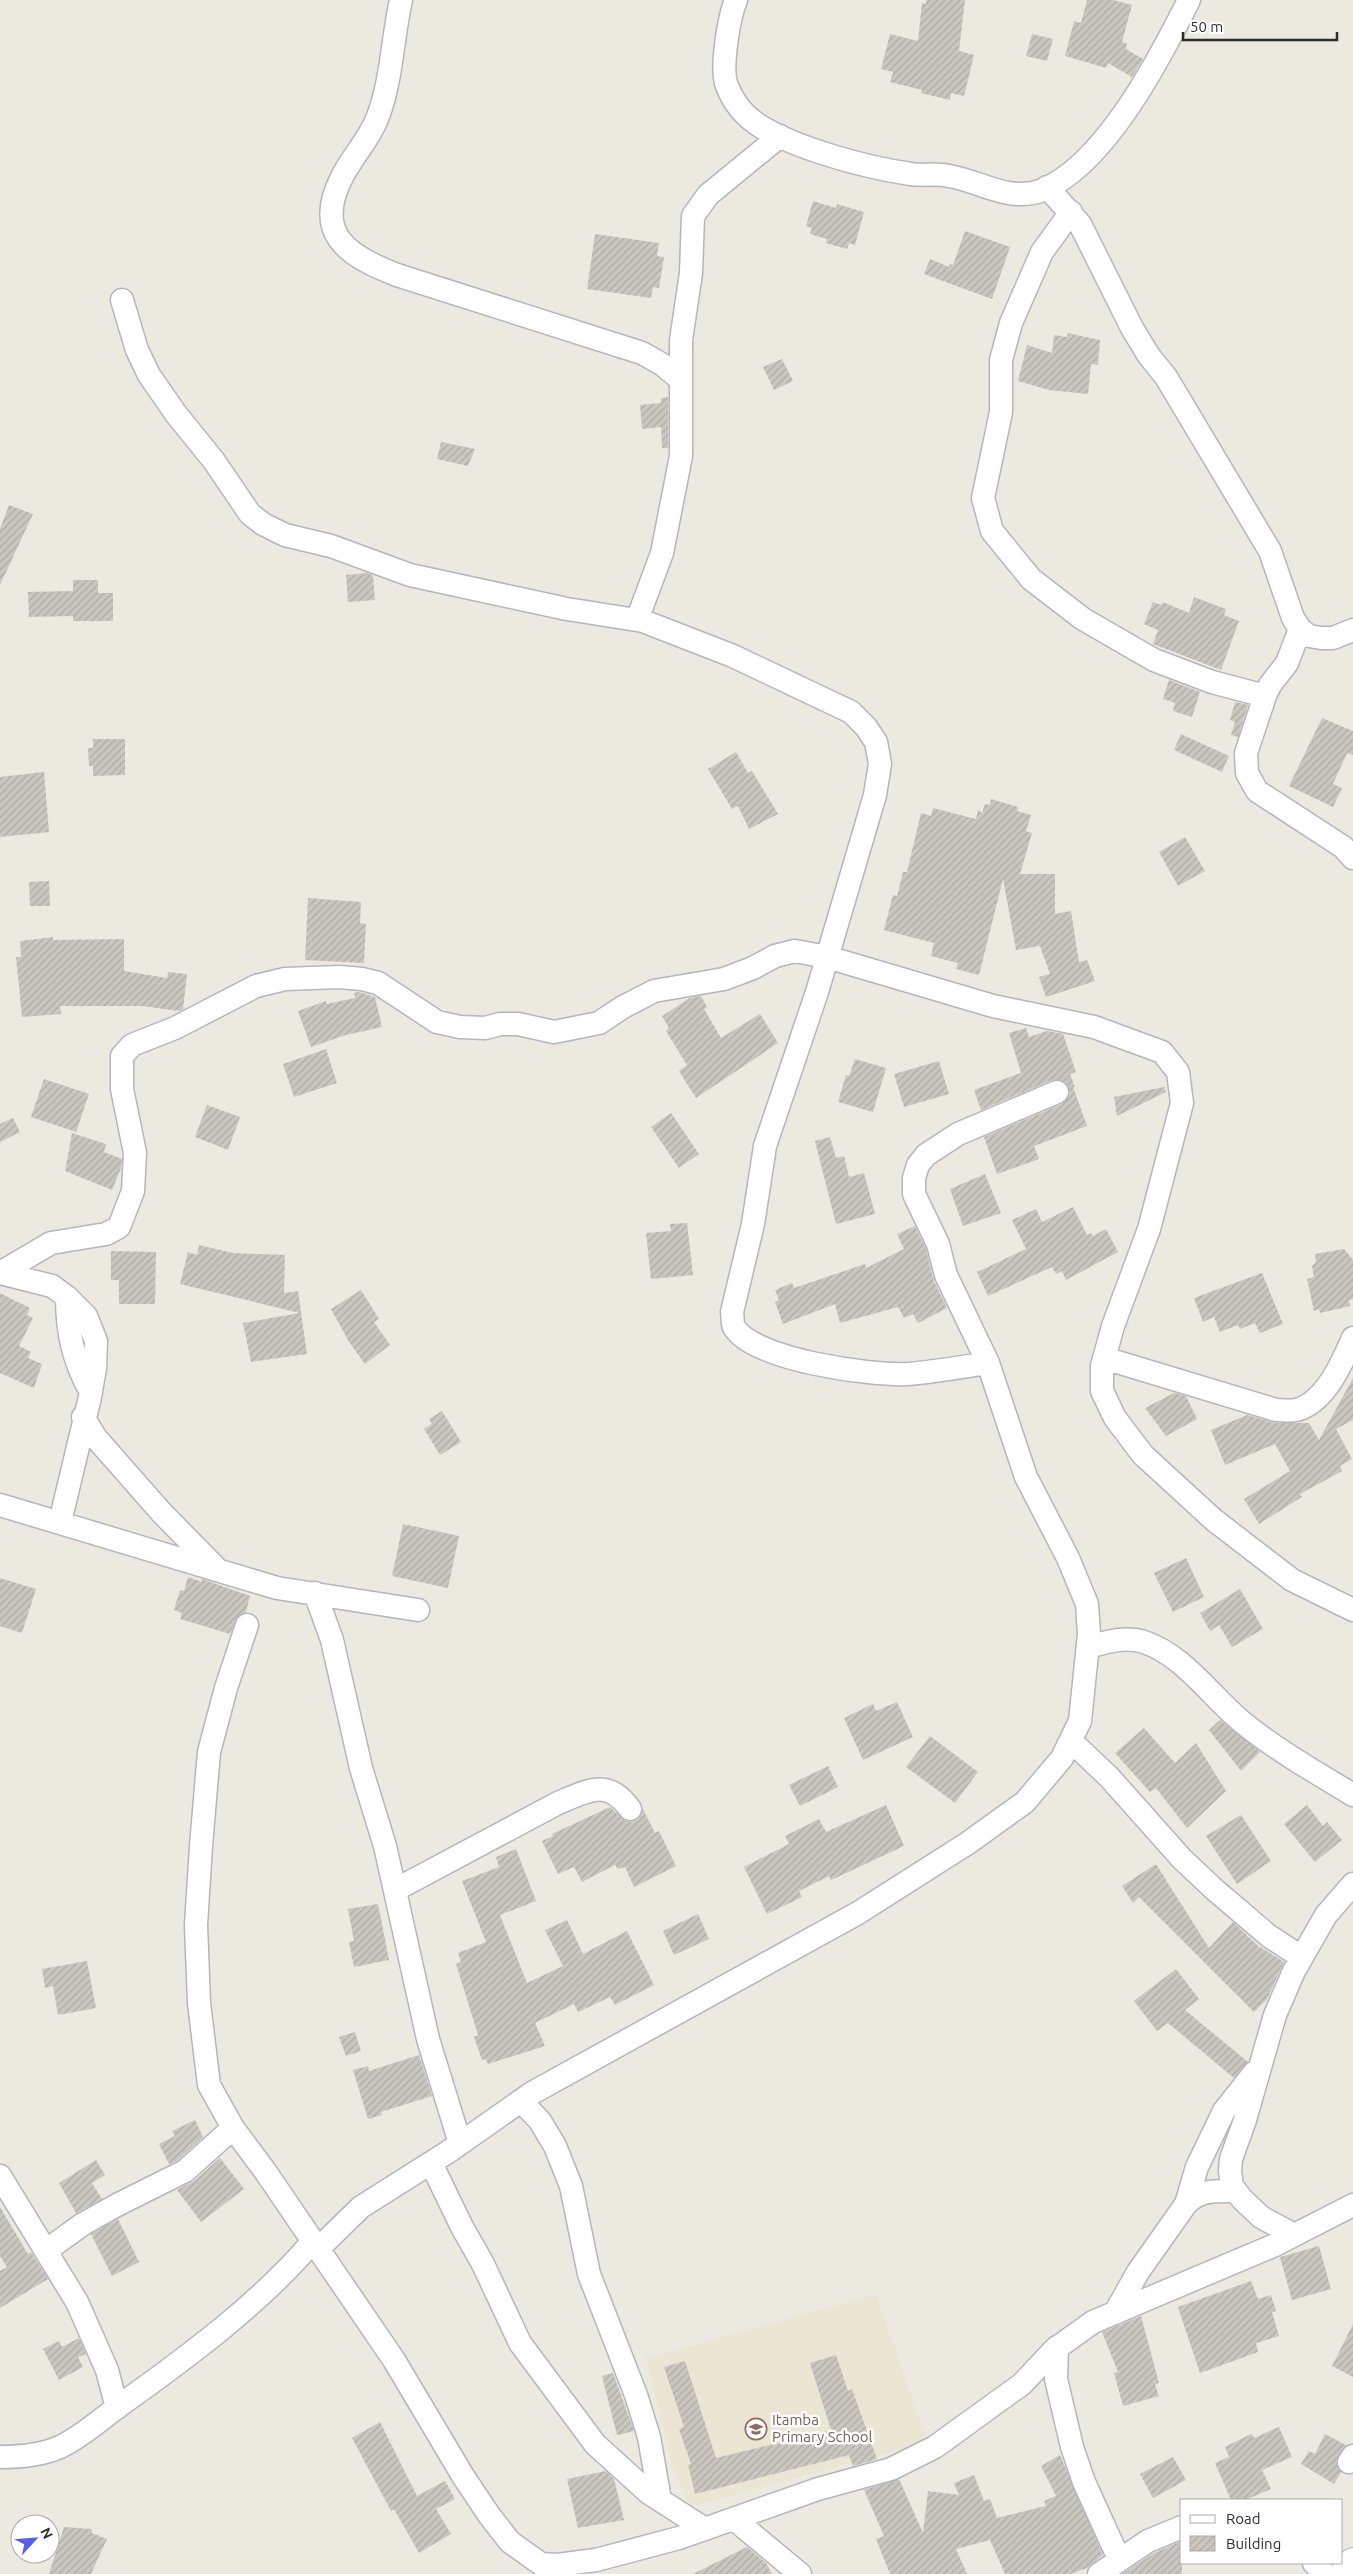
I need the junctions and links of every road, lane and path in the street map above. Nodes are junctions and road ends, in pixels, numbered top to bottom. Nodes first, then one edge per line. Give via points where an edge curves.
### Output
1 (401, 0) edge
2 (736, 0) edge
3 (1189, 0) edge
4 (780, 136) junction
5 (1048, 187) junction
6 (1070, 212) junction
7 (122, 300) dead end
8 (681, 380) junction
9 (637, 620) junction
10 (1300, 629) junction
11 (1353, 630) edge
12 (1265, 696) junction
13 (1353, 858) edge
14 (828, 957) junction
15 (1058, 1092) dead end
16 (0, 1273) edge
17 (1353, 1338) edge
18 (1104, 1358) junction
19 (988, 1363) junction
20 (84, 1416) junction
21 (0, 1505) edge
22 (60, 1522) junction
23 (217, 1569) junction
24 (315, 1593) junction
25 (418, 1610) dead end
26 (1353, 1610) edge
27 (247, 1625) dead end
28 (1088, 1647) junction
29 (1071, 1741) junction
30 (1353, 1795) edge
31 (630, 1809) dead end
32 (1353, 1884) edge
33 (396, 1890) junction
34 (1301, 1957) junction
35 (1260, 2064) junction
36 (521, 2101) junction
37 (233, 2128) junction
38 (460, 2143) junction
39 (431, 2162) junction
40 (3, 2188) edge
41 (1236, 2191) junction
42 (1186, 2204) junction
43 (1353, 2205) edge
44 (1294, 2235) junction
45 (315, 2245) junction
46 (47, 2250) junction
47 (1114, 2314) junction
48 (1058, 2347) junction
49 (117, 2408) junction
50 (0, 2457) edge
51 (660, 2500) junction
52 (734, 2519) junction
53 (1180, 2528) edge
54 (705, 2529) junction
55 (1119, 2559) junction
56 (1353, 2562) edge
57 (1315, 2564) edge
58 (594, 2567) edge
59 (547, 2569) edge
60 (800, 2574) edge
61 (1099, 2574) edge
62 (1325, 2574) edge
63 (1344, 2574) edge

1 - 8 street via 386,93 376,121 343,176 333,203 332,224 344,248 367,264 397,275 642,353
2 - 4 street via 725,53 726,85 740,109 759,126
3 - 5 street via 1134,98 1110,132 1079,164
4 - 5 street via 838,157 912,174 950,176 1001,192 1022,195
4 - 8 street via 708,195 693,216 691,273 681,340
5 - 6 street
6 - 10 street via 1090,240 1132,328 1166,377 1270,551 1293,618
6 - 12 street via 1042,252 1011,323 1001,360 1001,412 983,498 992,530 1031,579 1083,619 1154,660 1212,682
7 - 9 street via 137,350 149,375 250,514 263,524 285,535 331,546 410,575 567,609
8 - 9 street via 679,466 662,553
9 - 14 street via 733,656 810,691 851,712 876,742 880,764 875,795
10 - 11 street via 1309,636 1321,638 1333,638
10 - 12 street via 1286,663
12 - 13 street via 1246,753 1248,773 1257,791 1343,847
14 - 16 street via 795,951 774,956 724,979 654,991 599,1022 554,1032 518,1024 468,1027 437,1022 378,983 362,979 285,979 256,986 175,1028 132,1045 122,1056 122,1088 136,1153 133,1191 119,1227 106,1234 51,1243
14 - 18 street via 993,1006 1094,1027 1162,1052 1178,1072 1182,1103 1149,1229 1112,1326
14 - 19 street via 765,1146 753,1224 732,1312 733,1326 743,1338 756,1345 810,1364 859,1372 907,1374
15 - 19 street via 958,1134 926,1155 914,1178 914,1194 938,1244 946,1275
16 - 20 street via 52,1286 67,1296 73,1352 90,1392
17 - 18 street via 1324,1390 1312,1403 1295,1410 1276,1410
18 - 26 street via 1102,1392 1115,1418 1143,1454 1214,1520 1292,1580
19 - 28 street via 1026,1477 1068,1558 1087,1604
20 - 22 street
20 - 23 street via 96,1438
21 - 22 street
22 - 23 street
23 - 24 street via 277,1588
24 - 25 street
24 - 33 street via 332,1640 361,1768
27 - 37 street via 209,1752 196,1925 198,2003 209,2085
28 - 29 street via 1080,1721
28 - 30 street via 1120,1639 1143,1641 1168,1652 1246,1726
29 - 34 street via 1215,1890 1269,1936
29 - 36 street via 1062,1758 1025,1802 968,1843 858,1913 689,2004
31 - 33 street via 620,1795 609,1789 584,1792
32 - 34 street via 1326,1915
33 - 38 street via 428,2039
34 - 35 street via 1275,2015
35 - 41 street via 1231,2159 1230,2171
35 - 42 street via 1224,2111 1197,2167
36 - 38 street
36 - 51 street via 540,2121 572,2186 589,2274 633,2386 649,2437
37 - 45 street
37 - 46 street via 186,2171 83,2224
38 - 39 street
39 - 45 street via 361,2207
39 - 51 street via 520,2343 595,2444
40 - 46 street
41 - 42 street via 1208,2191
41 - 44 street via 1261,2217
42 - 47 street via 1138,2272
43 - 44 street
44 - 47 street
45 - 49 street via 200,2345
45 - 59 street via 394,2360 489,2515 510,2542
46 - 49 street via 93,2333 108,2370
47 - 48 street via 1093,2322
48 - 52 street via 1022,2384 935,2447 890,2469
48 - 55 street via 1056,2379 1072,2447
49 - 50 street via 59,2447 20,2457
51 - 54 street
52 - 54 street
52 - 60 street
53 - 55 street via 1148,2541
54 - 58 street
55 - 61 street
56 - 63 main road
57 - 62 street
58 - 59 street

